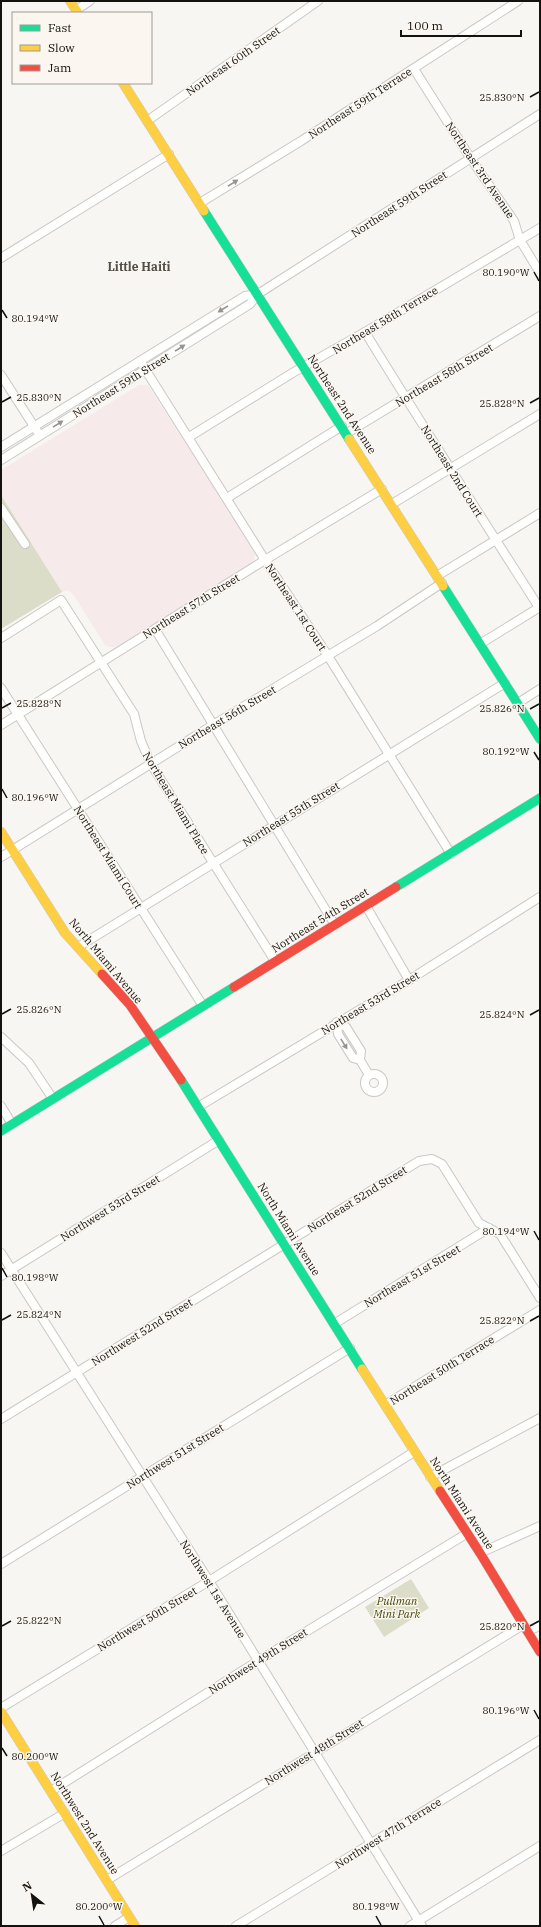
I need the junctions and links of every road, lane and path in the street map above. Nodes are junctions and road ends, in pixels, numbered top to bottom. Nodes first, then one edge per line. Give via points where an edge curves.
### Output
1 (70, 1) edge
2 (90, 1) edge
3 (318, 1) edge
4 (518, 1) edge
5 (77, 12) edge
6 (414, 69) junction
7 (123, 84) edge
8 (540, 114) edge
9 (147, 121) junction
10 (169, 154) junction
11 (471, 159) junction
12 (200, 203) junction
13 (540, 228) edge
14 (520, 240) junction
15 (1, 258) edge
16 (540, 273) edge
17 (258, 294) junction
18 (540, 316) edge
19 (365, 332) junction
20 (140, 361) junction
21 (304, 366) junction
22 (145, 369) junction
23 (1, 375) edge
24 (406, 398) junction
25 (540, 414) edge
26 (34, 427) junction
27 (345, 430) junction
28 (39, 436) junction
29 (188, 437) junction
30 (1, 447) edge
31 (1, 460) edge
32 (451, 468) junction
33 (382, 489) junction
34 (227, 498) junction
35 (392, 504) junction
36 (1, 508) edge
37 (540, 512) edge
38 (495, 540) junction
39 (25, 544) dead end
40 (265, 560) junction
41 (440, 580) junction
42 (540, 608) edge
43 (155, 629) junction
44 (1, 638) edge
45 (480, 644) junction
46 (328, 656) junction
47 (101, 663) junction
48 (505, 683) junction
49 (1, 688) edge
50 (540, 689) edge
51 (518, 703) junction
52 (17, 715) junction
53 (1, 725) edge
54 (213, 725) junction
55 (540, 739) edge
56 (388, 755) junction
57 (151, 764) junction
58 (540, 798) edge
59 (78, 810) junction
60 (275, 824) junction
61 (1, 832) edge
62 (12, 850) junction
63 (451, 854) junction
64 (1, 858) edge
65 (212, 864) junction
66 (540, 897) edge
67 (366, 906) junction
68 (140, 908) junction
69 (335, 924) junction
70 (78, 946) junction
71 (275, 962) junction
72 (409, 980) junction
73 (203, 1006) junction
74 (337, 1022) junction
75 (1, 1037) edge
76 (153, 1037) junction
77 (369, 1075) dead end
78 (53, 1099) junction
79 (1, 1106) edge
80 (198, 1107) junction
81 (12, 1124) junction
82 (1, 1131) edge
83 (219, 1140) junction
84 (489, 1228) junction
85 (284, 1244) junction
86 (1, 1253) edge
87 (12, 1270) junction
88 (1, 1276) edge
89 (540, 1298) edge
90 (540, 1310) edge
91 (334, 1324) junction
92 (350, 1348) junction
93 (76, 1373) junction
94 (385, 1405) junction
95 (540, 1418) edge
96 (1, 1419) edge
97 (414, 1452) junction
98 (142, 1477) junction
99 (430, 1477) junction
100 (540, 1526) edge
101 (466, 1534) junction
102 (480, 1553) junction
103 (1, 1564) edge
104 (209, 1581) junction
105 (540, 1626) edge
106 (525, 1628) junction
107 (540, 1652) edge
108 (258, 1661) junction
109 (1, 1708) edge
110 (1, 1712) edge
111 (540, 1740) edge
112 (314, 1752) junction
113 (51, 1791) junction
114 (65, 1813) junction
115 (371, 1843) junction
116 (540, 1846) edge
117 (1, 1852) edge
118 (107, 1880) junction
119 (130, 1917) junction
120 (420, 1923) edge
121 (115, 1926) edge
122 (135, 1926) edge
123 (236, 1926) edge
124 (410, 1926) edge

1 - 5 main road
2 - 5 street
3 - 9 street, Northeast 60th Street
4 - 6 street, Northeast 59th Terrace
6 - 11 street, Northeast 3rd Avenue
12 -> 6 street, Northeast 59th Terrace
7 - 9 main road, Northeast 2nd Avenue
8 - 11 street, Northeast 59th Street
9 - 10 main road, Northeast 2nd Avenue
10 - 12 main road, Northeast 2nd Avenue
10 - 15 street
11 - 14 street, Northeast 3rd Avenue via 514,221
11 - 17 street, Northeast 59th Street
12 - 17 main road, Northeast 2nd Avenue
13 - 14 street, Northeast 58th Terrace
14 - 16 street, Northeast 3rd Avenue
14 - 19 street, Northeast 58th Terrace
17 -> 20 street, Northeast 59th Street via 245,296
17 - 21 main road, Northeast 2nd Avenue
22 -> 17 street, Northeast 59th Street via 250,304
18 - 24 street, Northeast 58th Street
19 - 21 street, Northeast 58th Terrace
19 - 24 street, Northeast 2nd Court
20 - 22 street, Northeast 1st Court
20 - 26 street, Northeast 59th Street
21 - 27 main road, Northeast 2nd Avenue
21 - 29 street, Northeast 58th Terrace
28 -> 22 street, Northeast 59th Street
22 - 29 street, Northeast 1st Court
23 - 26 street
24 - 27 street, Northeast 58th Street
24 - 32 street, Northeast 2nd Court
25 - 32 street
26 - 28 street
26 - 30 street, Northeast 59th Street
27 - 33 main road, Northeast 2nd Avenue
27 - 34 street, Northeast 58th Street
28 - 31 street, Northeast 59th Street
29 - 34 street, Northeast 1st Court
32 - 35 street
32 - 38 street, Northeast 2nd Court
33 - 35 main road, Northeast 2nd Avenue
33 - 40 street, Northeast 57th Street
34 - 40 street, Northeast 1st Court
35 - 41 main road, Northeast 2nd Avenue
36 - 39 street
37 - 38 street, Northeast 56th Street
38 - 41 street, Northeast 56th Street
38 - 42 street, Northeast 2nd Court
40 - 43 street, Northeast 57th Street
40 - 46 street, Northeast 1st Court
41 - 45 main road, Northeast 2nd Avenue
41 - 46 street, Northeast 56th Street
42 - 45 street
43 - 47 street, Northeast 57th Street
43 - 54 street
44 - 47 street, Northeast Miami Place via 61,600
45 - 48 main road, Northeast 2nd Avenue
46 - 54 street, Northeast 56th Street
46 - 56 street, Northeast 1st Court
47 - 52 street, Northeast 57th Street
47 - 57 street, Northeast Miami Place via 134,714 141,741
48 - 51 main road, Northeast 2nd Avenue
48 - 56 street, Northeast 55th Street
49 - 52 street, Northeast Miami Court
50 - 51 street
51 - 55 main road, Northeast 2nd Avenue
52 - 53 street, Northeast 57th Street
52 - 59 street, Northeast Miami Court
54 - 57 street, Northeast 56th Street
54 - 60 street
56 - 60 street, Northeast 55th Street
56 - 63 street, Northeast 1st Court
57 - 59 street, Northeast 56th Street
57 - 65 street, Northeast Miami Place
58 - 63 main road, Northeast 54th Street
59 - 62 street, Northeast 56th Street
59 - 68 street, Northeast Miami Court
60 - 65 street, Northeast 55th Street
60 - 69 street
61 - 62 main road, North Miami Avenue
62 - 64 street, Northeast 56th Street
62 - 70 main road, North Miami Avenue via 65,933
63 - 67 main road, Northeast 54th Street
65 - 68 street, Northeast 55th Street
65 - 71 street, Northeast Miami Place
66 - 72 street, Northeast 53rd Street
67 - 69 main road, Northeast 54th Street
67 - 72 street
68 - 70 street, Northeast 55th Street
68 - 73 street, Northeast Miami Court
69 - 71 main road, Northeast 54th Street
70 - 76 main road, North Miami Avenue via 130,1005
71 - 73 main road, Northeast 54th Street
72 - 74 street, Northeast 53rd Street
73 - 76 main road, Northeast 54th Street
74 - 77 street via 338,1034 353,1058 360,1060
74 - 80 street, Northeast 53rd Street
75 - 78 street via 29,1063
76 - 78 main road, Northeast 54th Street
76 - 80 main road, North Miami Avenue
78 - 81 main road, Northeast 54th Street
79 - 81 street
80 - 83 main road, North Miami Avenue
81 - 82 main road, Northeast 54th Street
83 - 85 main road, North Miami Avenue
83 - 87 street, Northwest 53rd Street
84 - 85 street, Northeast 52nd Street via 479,1223 442,1164 432,1159 419,1161
84 - 89 street via 500,1234
84 - 91 street, Northeast 51st Street
85 - 91 main road, North Miami Avenue
85 - 93 street, Northwest 52nd Street
86 - 87 street, Northwest 1st Avenue
87 - 88 street, Northwest 53rd Street
87 - 93 street, Northwest 1st Avenue
90 - 94 street, Northeast 50th Terrace
91 - 92 main road, North Miami Avenue
92 - 94 main road, North Miami Avenue
92 - 98 street, Northwest 51st Street
93 - 96 street, Northwest 52nd Street
93 - 98 street, Northwest 1st Avenue
94 - 97 main road, North Miami Avenue
95 - 99 street
97 - 99 main road, North Miami Avenue
97 - 104 street, Northwest 50th Street
98 - 103 street, Northwest 51st Street
98 - 104 street, Northwest 1st Avenue
99 - 101 main road, North Miami Avenue
100 - 102 street
101 - 102 main road, North Miami Avenue
101 - 108 street, Northwest 49th Street
102 - 106 main road, North Miami Avenue
104 - 108 street, Northwest 1st Avenue
104 - 109 street, Northwest 50th Street
105 - 106 street, Northwest 48th Street
106 - 107 main road, North Miami Avenue
106 - 112 street, Northwest 48th Street
108 - 112 street, Northwest 1st Avenue
108 - 113 street, Northwest 49th Street
110 - 113 main road, Northwest 2nd Avenue
111 - 115 street, Northwest 47th Terrace
112 - 115 street, Northwest 1st Avenue
112 - 118 street, Northwest 48th Street
113 - 114 main road, Northwest 2nd Avenue
114 - 117 street
114 - 118 main road, Northwest 2nd Avenue
115 - 120 street, Northwest 1st Avenue
115 - 123 street, Northwest 47th Terrace
116 - 120 street
118 - 119 main road, Northwest 2nd Avenue
119 - 121 street
119 - 122 main road, Northwest 2nd Avenue
120 - 124 street

